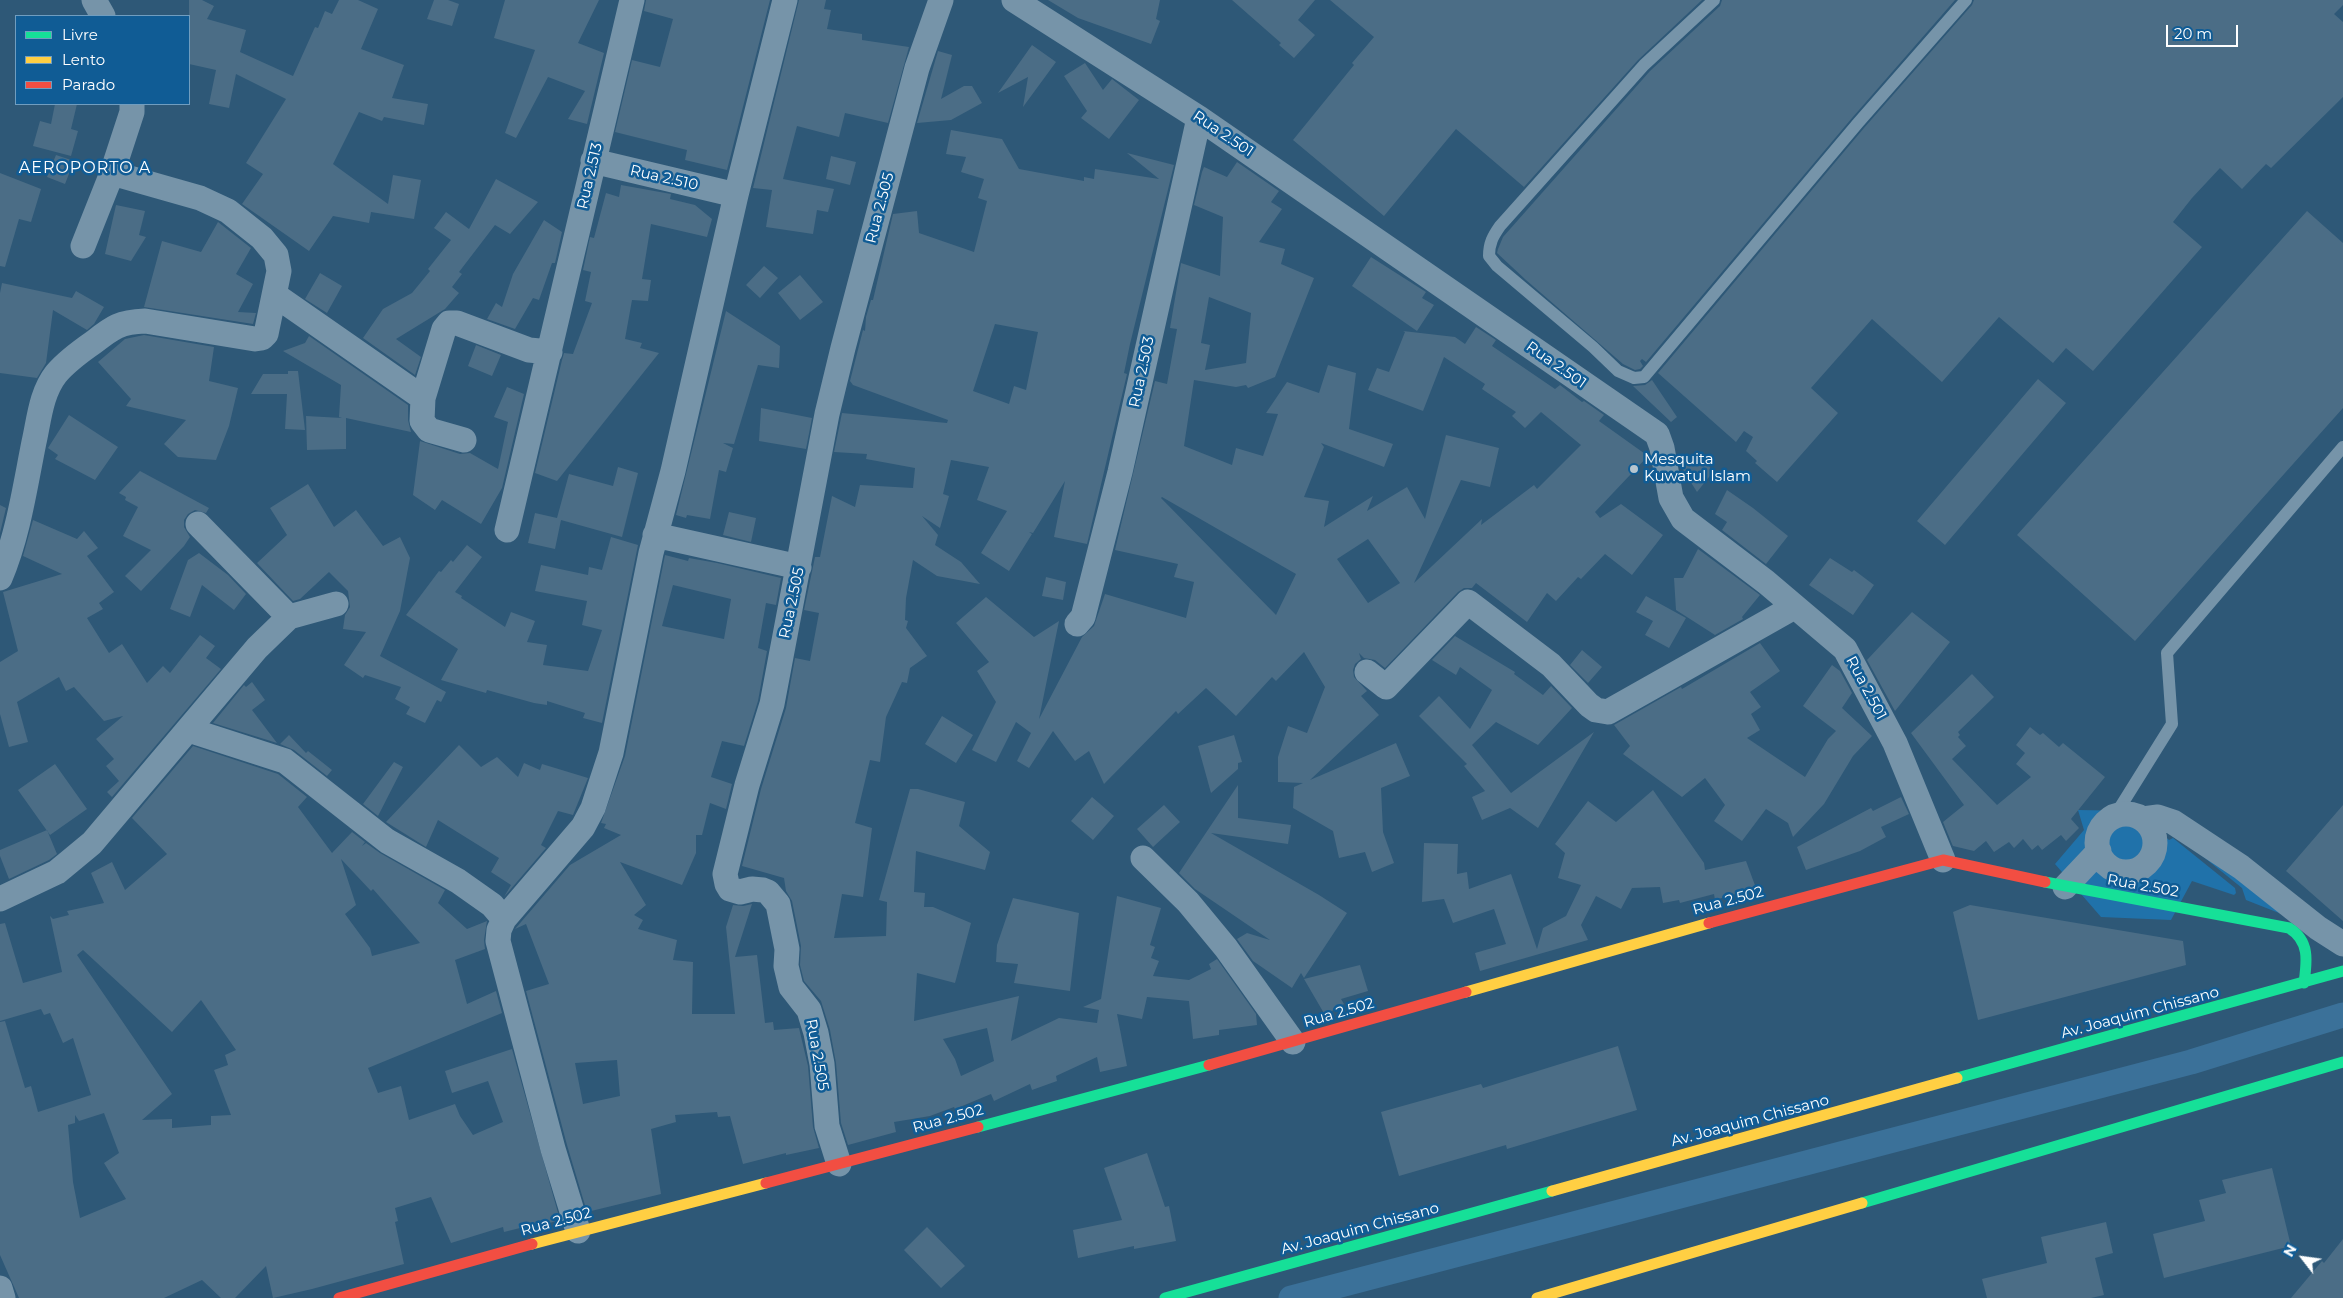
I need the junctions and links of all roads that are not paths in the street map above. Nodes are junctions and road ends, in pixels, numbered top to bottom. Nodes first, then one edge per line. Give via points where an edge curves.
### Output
1 (94, 0) edge
2 (632, 0) edge
3 (785, 0) edge
4 (941, 0) edge
5 (1014, 0) edge
6 (1714, 0) edge
7 (1966, 0) edge
8 (102, 15) edge
9 (132, 105) edge
10 (1199, 118) junction
11 (593, 161) junction
12 (112, 173) junction
13 (736, 195) junction
14 (83, 246) dead end
15 (275, 295) junction
16 (550, 352) junction
17 (422, 398) junction
18 (464, 440) dead end
19 (2343, 447) edge
20 (198, 524) dead end
21 (507, 530) dead end
22 (655, 535) junction
23 (799, 567) junction
24 (0, 578) edge
25 (336, 604) dead end
26 (1794, 607) junction
27 (289, 618) junction
28 (1077, 624) dead end
29 (1368, 672) dead end
30 (189, 730) junction
31 (2114, 817) junction
32 (2142, 819) junction
33 (2098, 851) junction
34 (1143, 858) dead end
35 (1943, 860) junction
36 (2119, 872) junction
37 (2065, 887) junction
38 (0, 899) edge
39 (2135, 900) junction
40 (504, 919) junction
41 (2343, 944) edge
42 (2343, 971) edge
43 (2304, 984) junction
44 (1293, 1042) junction
45 (2343, 1062) edge
46 (839, 1164) junction
47 (578, 1232) junction
48 (0, 1288) edge
49 (3, 1298) edge
50 (339, 1298) edge
51 (1164, 1298) edge
52 (1537, 1298) edge

1 - 8 street
2 - 11 street, Rua 2.513
3 - 13 street
4 - 23 street, Rua 2.505 via 917,68 843,348 827,414
5 - 10 street, Rua 2.501
6 - 7 lane via 1644,65 1500,226 1489,247 1489,256 1497,266 1618,371 1634,378 1644,377
9 - 12 street
10 - 26 street, Rua 2.501 via 1657,434 1671,498 1683,519
10 - 28 street, Rua 2.503 via 1120,472 1083,617
11 - 13 street, Rua 2.510
11 - 16 street, Rua 2.513
12 - 14 street
12 - 15 street via 200,198 228,211 262,238 276,255 279,271
13 - 22 street via 673,471
15 - 17 street
15 - 24 street via 266,334 260,339 144,321 127,322 117,324 80,351 56,374 44,399 20,512
16 - 17 street via 529,350 450,323 444,329
16 - 21 street, Rua 2.513
17 - 18 street via 424,426
19 - 31 lane via 2167,652 2172,724
20 - 27 street
22 - 23 street
22 - 40 street via 612,753 594,808 584,827
23 - 46 street, Rua 2.505 via 772,704 747,785 725,874 730,888 740,892 763,890 778,904 791,987 810,1010 816,1033 827,1126
25 - 27 street
26 - 29 street via 1608,712 1588,705 1551,665 1468,602 1386,687
26 - 35 street, Rua 2.501 via 1844,649 1895,743
27 - 30 street via 257,648
30 - 38 street via 92,843 73,860 57,872
30 - 40 street via 285,761 386,841 458,881 492,905
31 - 32 street via 2124,814
31 - 33 street via 2100,831
32 - 36 street via 2154,836 2153,856 2139,870
32 - 41 street via 2165,818 2200,839
33 - 36 street via 2110,867
33 - 37 street
34 - 44 street via 1188,902 1226,948
35 - 37 street, Rua 2.502
35 - 44 street, Rua 2.502 via 1665,934
36 - 39 street
37 - 39 street, Rua 2.502
39 - 43 street, Rua 2.502 via 2295,931 2302,938 2308,956
40 - 47 street via 498,941
42 - 43 street, Av. Joaquim Chissano
43 - 51 street, Av. Joaquim Chissano
44 - 46 street, Rua 2.502
45 - 52 street
46 - 47 street, Rua 2.502
47 - 50 street, Rua 2.502
48 - 49 street

